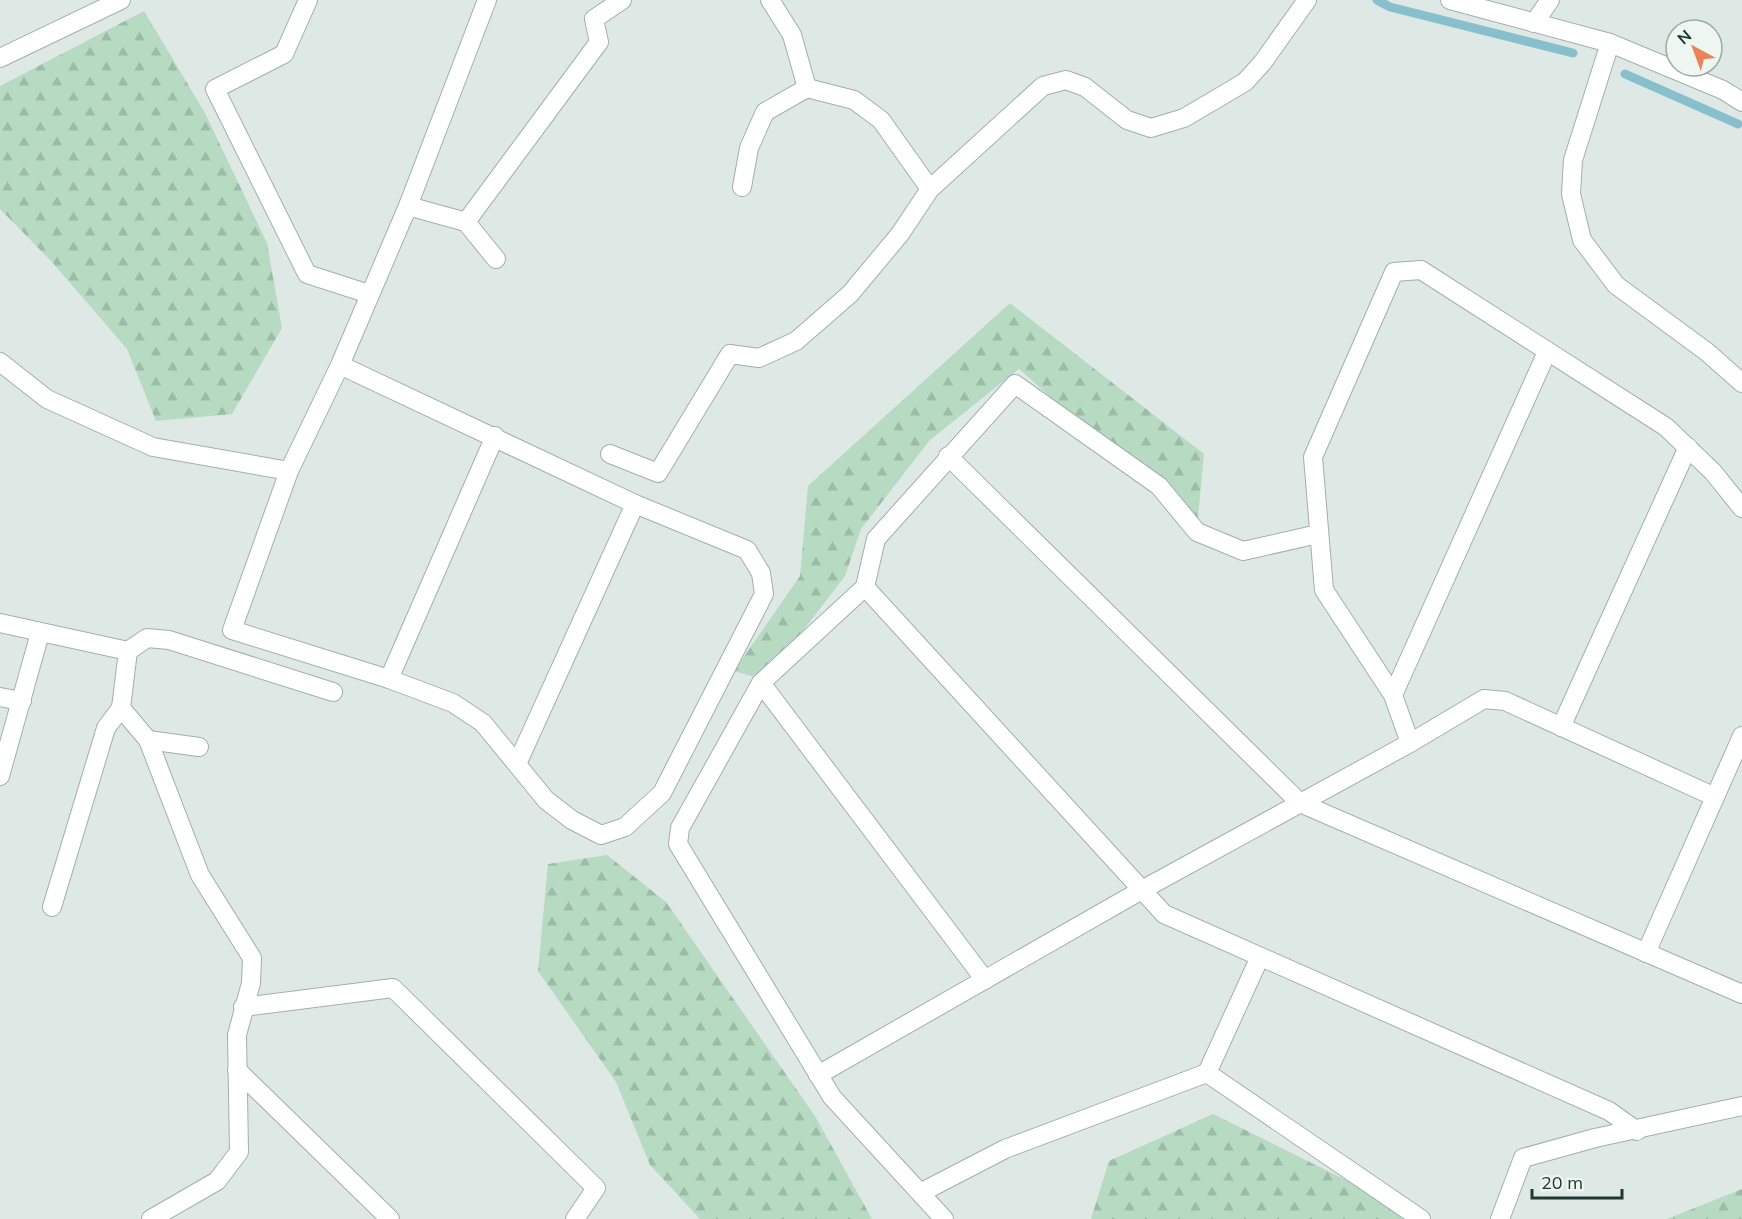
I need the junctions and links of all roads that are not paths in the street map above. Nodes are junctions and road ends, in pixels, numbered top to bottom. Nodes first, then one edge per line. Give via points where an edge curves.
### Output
1 (121, 0) edge
2 (308, 0) edge
3 (487, 0) edge
4 (622, 0) edge
5 (770, 0) edge
6 (1307, 0) edge
7 (1450, 0) edge
8 (1550, 0) edge
9 (1534, 22) junction
10 (1610, 43) junction
11 (0, 58) edge
12 (807, 88) junction
13 (1742, 102) edge
14 (742, 187) dead end
15 (930, 189) junction
16 (408, 206) junction
17 (466, 222) junction
18 (496, 260) dead end
19 (369, 294) junction
20 (1547, 352) junction
21 (0, 362) edge
22 (340, 365) junction
23 (1742, 383) edge
24 (495, 436) junction
25 (1688, 447) junction
26 (610, 454) dead end
27 (948, 456) junction
28 (289, 471) junction
29 (635, 504) junction
30 (1742, 508) edge
31 (1318, 534) junction
32 (865, 587) junction
33 (0, 623) edge
34 (40, 633) junction
35 (128, 651) junction
36 (389, 679) junction
37 (761, 683) junction
38 (333, 692) dead end
39 (1393, 695) junction
40 (0, 697) edge
41 (22, 701) junction
42 (121, 708) junction
43 (1561, 727) junction
44 (1742, 736) edge
45 (148, 740) junction
46 (1410, 743) junction
47 (199, 747) dead end
48 (517, 764) junction
49 (0, 776) edge
50 (1715, 797) junction
51 (1300, 803) junction
52 (1140, 891) junction
53 (51, 907) dead end
54 (1646, 953) junction
55 (1259, 959) junction
56 (985, 980) junction
57 (1742, 994) edge
58 (243, 1007) junction
59 (237, 1070) junction
60 (1207, 1073) junction
61 (818, 1075) junction
62 (1742, 1106) edge
63 (1637, 1131) junction
64 (922, 1192) junction
65 (154, 1218) edge
66 (390, 1219) edge
67 (575, 1219) edge
68 (944, 1219) edge
69 (1421, 1219) edge
70 (1500, 1219) edge

1 - 11 street
2 - 19 street via 284,54 216,89 307,274
3 - 16 street
4 - 17 street via 594,19 599,42
5 - 12 street via 792,35
6 - 15 street via 1245,82 1184,118 1151,128 1127,120 1085,87 1066,80 1043,86
7 - 9 street
8 - 9 street
9 - 10 street
10 - 13 street via 1723,90
10 - 23 street via 1573,160 1571,194 1582,240 1616,285
12 - 14 street via 765,112 749,148
12 - 15 street via 854,100 881,120
15 - 26 street via 900,234 850,294 796,340 759,358 730,354 658,473
16 - 17 street
16 - 19 street
17 - 18 street
19 - 22 street
20 - 25 street via 1666,427
20 - 31 street via 1421,270 1394,272 1313,458
20 - 39 street
21 - 28 street via 47,399 153,447
22 - 24 street
22 - 28 street
24 - 29 street
24 - 36 street
25 - 30 street
25 - 43 street
27 - 31 street via 1015,384 1159,486 1197,532 1243,551
27 - 32 street via 876,540
27 - 51 street
28 - 36 street via 232,630
29 - 48 street
29 - 48 street via 747,550 760,573 764,594 662,793 625,827 601,835 572,820 546,800
31 - 39 street via 1324,590
32 - 37 street
32 - 52 street
33 - 34 street
34 - 35 street
34 - 41 street
35 - 38 street via 147,638 169,640
35 - 42 street
36 - 48 street via 453,703 483,723
37 - 56 street
37 - 61 street via 680,828 678,844
39 - 46 street
40 - 41 street
41 - 49 street
42 - 45 street
42 - 53 street via 106,728
43 - 46 street via 1505,701 1484,699
43 - 50 street
44 - 50 street
45 - 47 street
45 - 58 street via 200,874 252,958 251,983
46 - 51 street
50 - 54 street
51 - 52 street
51 - 54 street
52 - 55 street via 1164,914
52 - 56 street
54 - 57 street
55 - 60 street
55 - 63 street via 1609,1112
56 - 61 street
58 - 59 street via 237,1035
58 - 67 street via 393,988 596,1188
59 - 65 street via 239,1152 217,1181
59 - 66 street
60 - 64 street via 1005,1149
60 - 69 street
61 - 64 street via 832,1097
62 - 63 street
63 - 70 street via 1523,1158
64 - 68 street

